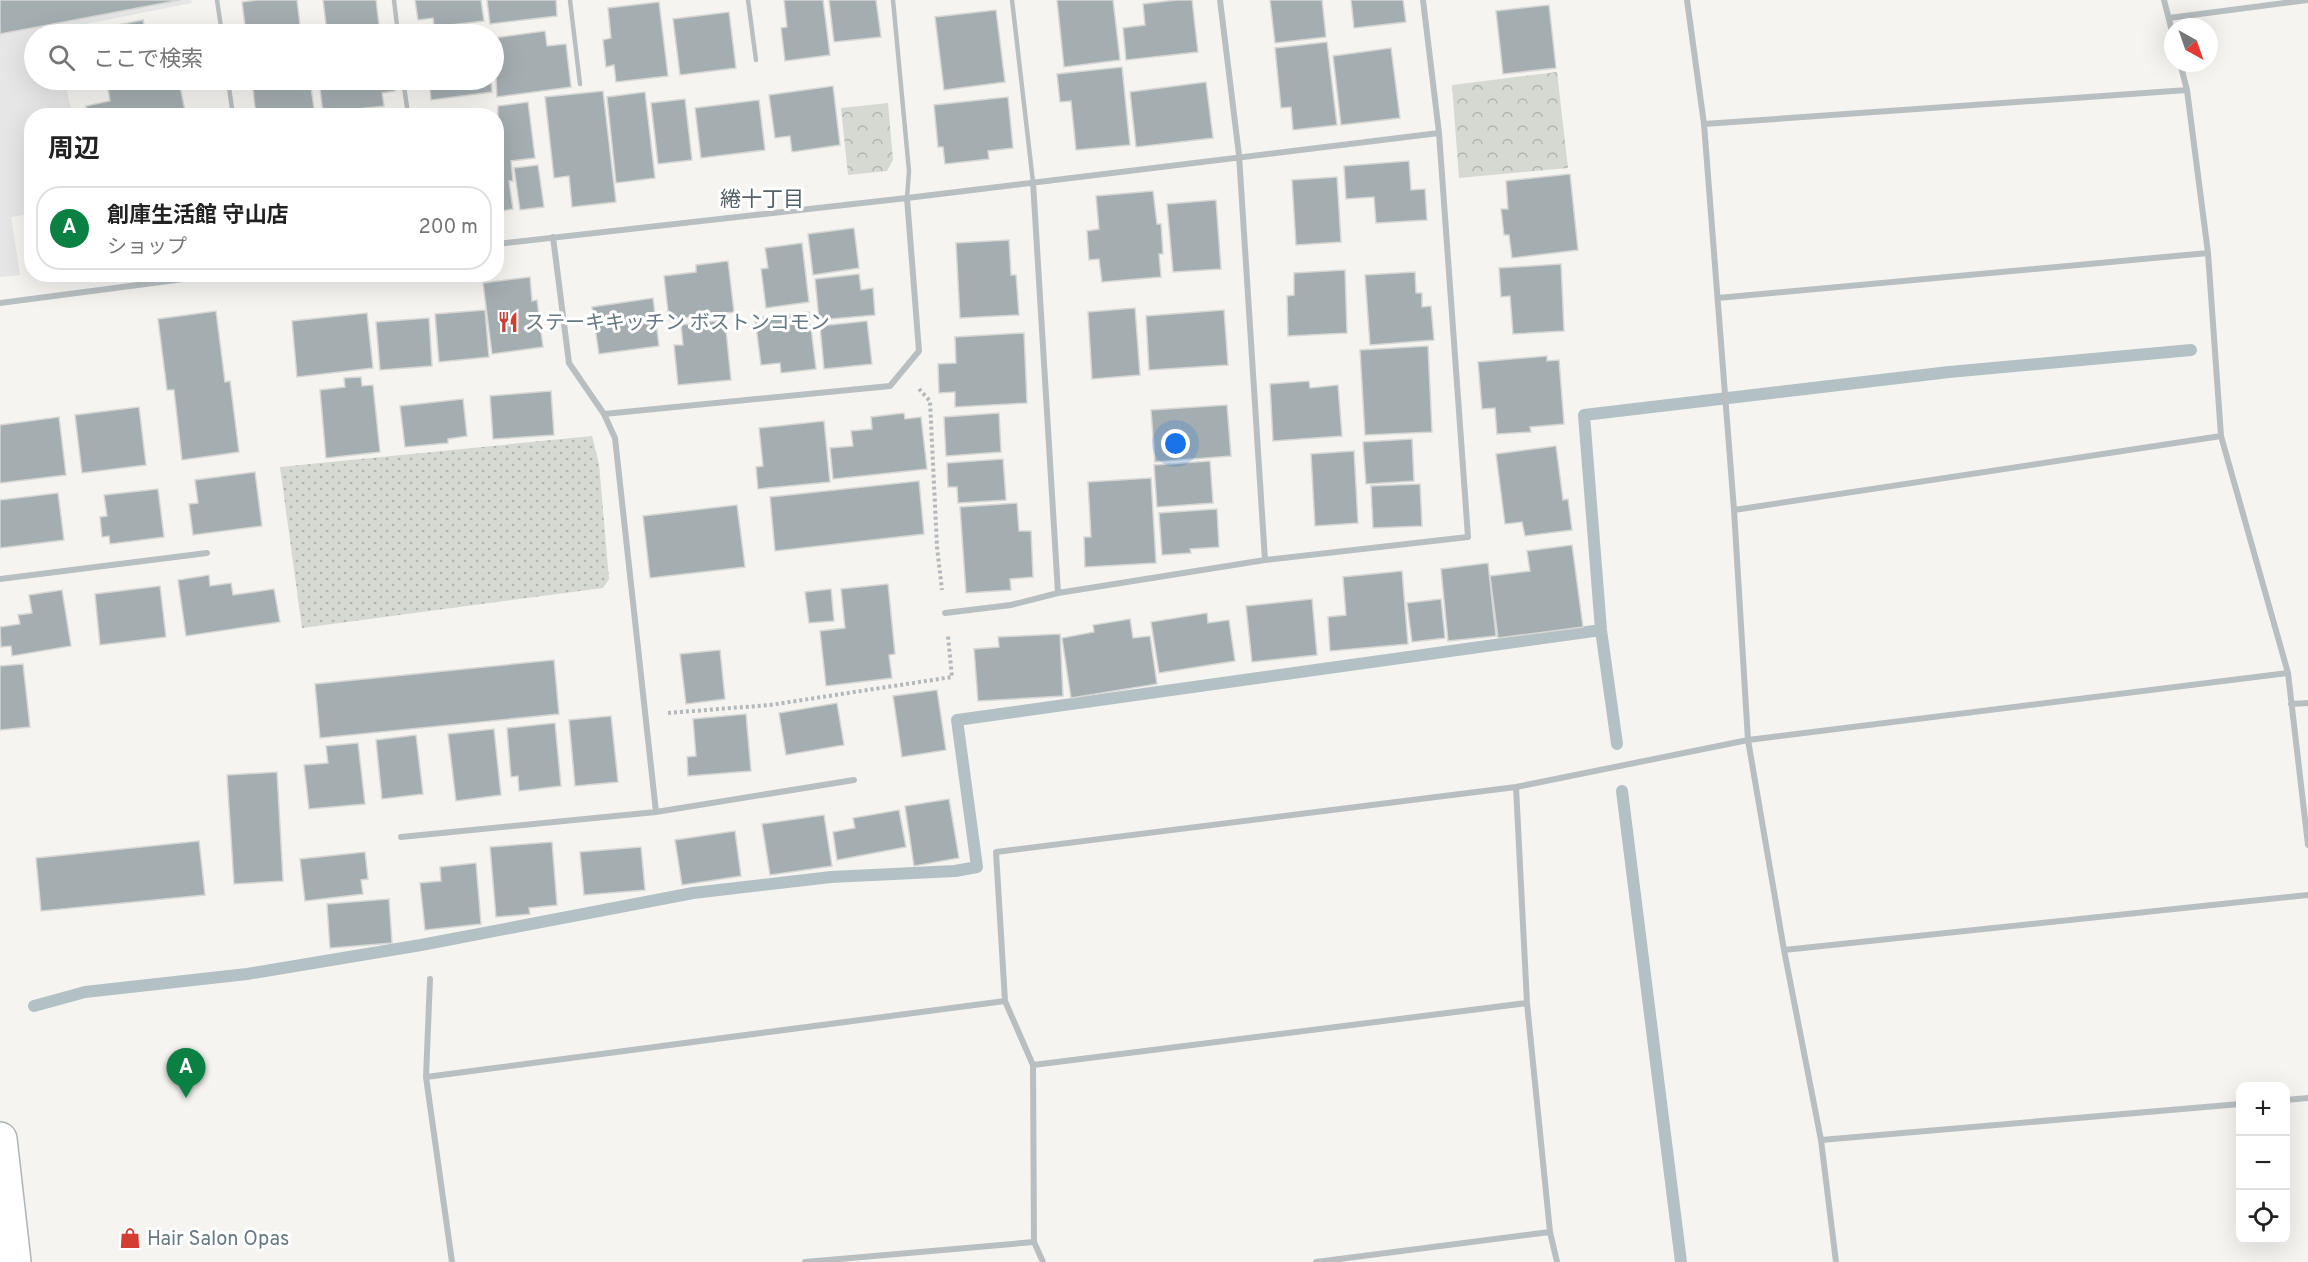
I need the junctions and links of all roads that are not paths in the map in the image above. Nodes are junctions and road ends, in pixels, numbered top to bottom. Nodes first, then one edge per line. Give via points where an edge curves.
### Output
1 (217, 0) edge
2 (394, 0) edge
3 (570, 0) edge
4 (748, 0) edge
5 (893, 0) edge
6 (1012, 0) edge
7 (1220, 0) edge
8 (1423, 0) edge
9 (1687, 0) edge
10 (2164, 0) edge
11 (2308, 0) edge
12 (2169, 18) joint
13 (221, 24) edge
14 (397, 24) edge
15 (756, 60) dead end
16 (2182, 72) edge
17 (580, 84) dead end
18 (229, 90) edge
19 (405, 90) edge
20 (2187, 90) junction
21 (407, 107) dead end
22 (232, 108) edge
23 (1704, 124) junction
24 (1439, 133) junction
25 (1239, 155) junction
26 (1033, 182) junction
27 (907, 198) junction
28 (553, 237) junction
29 (504, 243) edge
30 (2208, 253) junction
31 (161, 282) edge
32 (1718, 298) junction
33 (0, 303) edge
34 (604, 414) junction
35 (2221, 436) junction
36 (1734, 510) junction
37 (207, 553) dead end
38 (1265, 560) junction
39 (0, 579) edge
40 (1058, 594) junction
41 (945, 613) road end
42 (2288, 673) junction
43 (2308, 703) edge
44 (2291, 704) junction
45 (1748, 740) junction
46 (854, 780) dead end
47 (1516, 787) junction
48 (656, 812) junction
49 (400, 837) dead end
50 (2308, 845) edge
51 (2308, 895) edge
52 (1784, 950) junction
53 (430, 979) dead end
54 (1005, 1001) junction
55 (1527, 1003) junction
56 (1033, 1065) junction
57 (426, 1077) junction
58 (2308, 1098) edge
59 (2290, 1100) edge
60 (2236, 1104) edge
61 (0, 1138) edge
62 (1821, 1140) junction
63 (1550, 1232) junction
64 (1034, 1242) junction
65 (14, 1262) edge
66 (452, 1262) edge
67 (805, 1262) edge
68 (1043, 1262) edge
69 (1316, 1262) edge
70 (1557, 1262) edge
71 (1836, 1262) edge

1 - 13 lane
2 - 14 lane
3 - 17 lane
4 - 15 lane
5 - 27 lane via 909,171
6 - 26 lane
7 - 25 street
8 - 24 street
9 - 23 street
10 - 12 street
11 - 12 street
16 - 20 street
18 - 22 lane
19 - 21 lane
20 - 23 street
20 - 30 street
23 - 32 street
24 - 25 street
24 - 38 street via 1468,537
25 - 26 street
25 - 38 street
26 - 27 street
26 - 40 street
27 - 28 street
27 - 34 street via 919,351 890,386
28 - 29 street
28 - 34 street via 569,363
30 - 32 street
30 - 35 street
31 - 33 street
32 - 36 street
34 - 48 street via 615,438
35 - 36 street
35 - 42 street
36 - 45 street
37 - 39 street
38 - 40 street
40 - 41 street via 1011,605
42 - 44 street
42 - 45 street
43 - 44 street
44 - 50 street
45 - 47 street
45 - 52 street
46 - 48 street
47 - 54 street via 996,852
47 - 55 street
48 - 49 street
51 - 52 street
52 - 62 street
53 - 57 street
54 - 56 street
54 - 57 street
55 - 56 street
55 - 63 street
56 - 64 street
57 - 66 street
58 - 59 street
60 - 62 street
61 - 65 street
62 - 71 street
63 - 69 street
63 - 70 street
64 - 67 street
64 - 68 street

